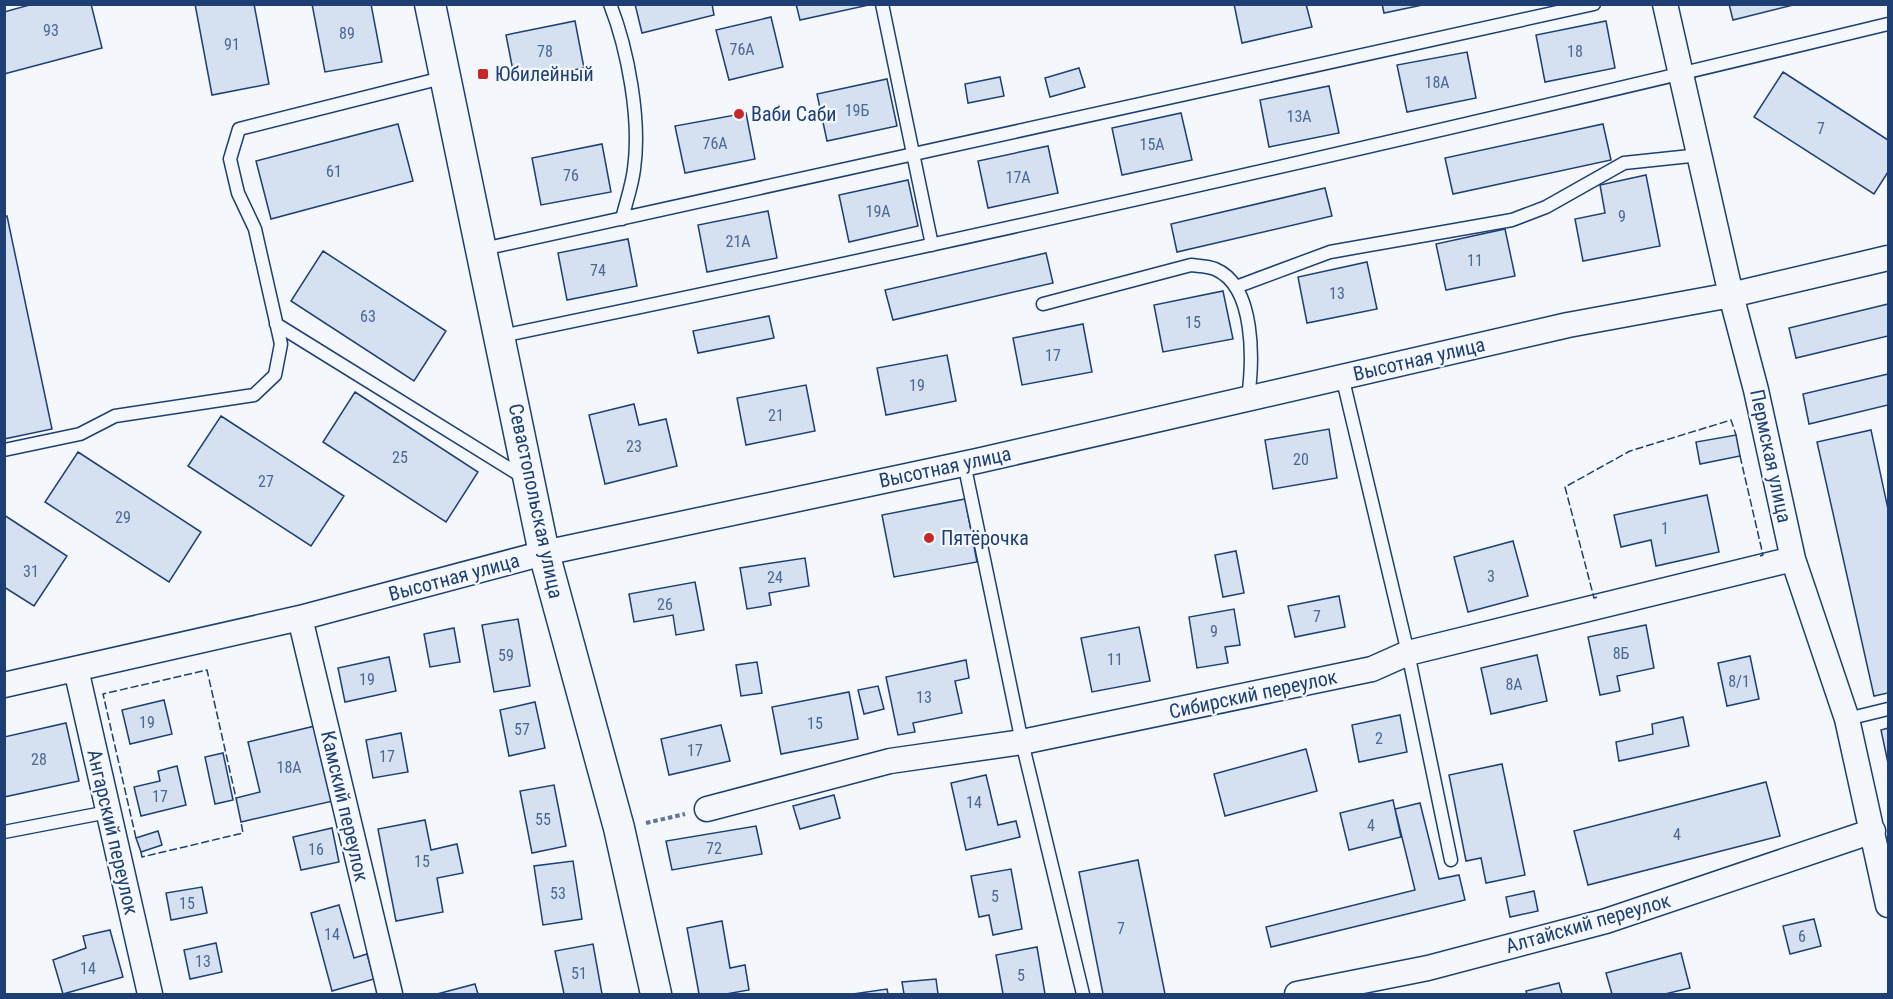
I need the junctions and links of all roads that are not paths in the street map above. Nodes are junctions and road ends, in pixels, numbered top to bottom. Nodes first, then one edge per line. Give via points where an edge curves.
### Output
1 (430, 4) edge
2 (610, 4) edge
3 (882, 4) edge
4 (1594, 4) edge
5 (1665, 4) edge
6 (1888, 24) edge
7 (1681, 74) junction
8 (447, 77) junction
9 (914, 154) junction
10 (1700, 155) junction
11 (622, 219) junction
12 (932, 245) junction
13 (483, 249) junction
14 (1888, 258) edge
15 (1236, 287) junction
16 (1731, 295) junction
17 (1043, 304) dead end
18 (276, 324) junction
19 (501, 336) junction
20 (1342, 376) junction
21 (1248, 398) junction
22 (4, 450) edge
23 (964, 463) junction
24 (530, 480) junction
25 (544, 552) junction
26 (1793, 559) junction
27 (300, 618) junction
28 (1408, 653) junction
29 (76, 669) junction
30 (4, 685) edge
31 (1888, 709) edge
32 (1847, 719) junction
33 (1022, 742) junction
34 (707, 809) road end
35 (108, 812) junction
36 (1873, 831) junction
37 (4, 832) edge
38 (1451, 860) dead end
39 (1888, 905) edge
40 (150, 994) edge
41 (390, 994) edge
42 (656, 994) edge
43 (1083, 994) edge
44 (1297, 994) edge

1 - 8 street, Севастопольская улица
2 - 11 lane via 629,75 637,129 634,169
3 - 9 lane
4 - 9 lane
5 - 7 street, Пермская улица
6 - 7 lane
7 - 10 street, Пермская улица
7 - 12 lane
8 - 13 street, Севастопольская улица
8 - 18 lane via 239,129 230,159 238,193 255,229
9 - 11 lane
9 - 12 lane
10 - 15 lane via 1624,164 1546,207 1512,220 1330,252
10 - 16 street, Пермская улица
11 - 13 lane
12 - 19 lane
13 - 19 street, Севастопольская улица
14 - 16 street, Высотная улица
15 - 17 lane via 1215,269 1191,266
15 - 21 lane via 1249,330 1253,363
16 - 20 street, Высотная улица via 1568,325
16 - 26 street, Пермская улица
18 - 22 lane via 281,344 275,375 254,395 115,416 80,434
18 - 24 lane
19 - 24 street, Севастопольская улица
20 - 21 street, Высотная улица
20 - 28 lane
21 - 23 street, Высотная улица
23 - 25 street, Высотная улица
23 - 33 lane
24 - 25 street, Севастопольская улица
25 - 27 street, Высотная улица
25 - 42 street, Севастопольская улица via 619,828
26 - 28 street, Сибирский переулок
26 - 32 street, Пермская улица
27 - 29 street, Высотная улица
27 - 41 street, Камский переулок
28 - 33 street, Сибирский переулок via 1372,669
28 - 38 lane
29 - 30 street, Высотная улица
29 - 35 street, Ангарский переулок
31 - 32 lane
32 - 36 street, Пермская улица
33 - 34 street, Сибирский переулок via 890,761
33 - 43 lane
35 - 37 lane
35 - 40 street, Ангарский переулок
36 - 39 street, Пермская улица
36 - 44 street, Алтайский переулок via 1606,921 1428,968

